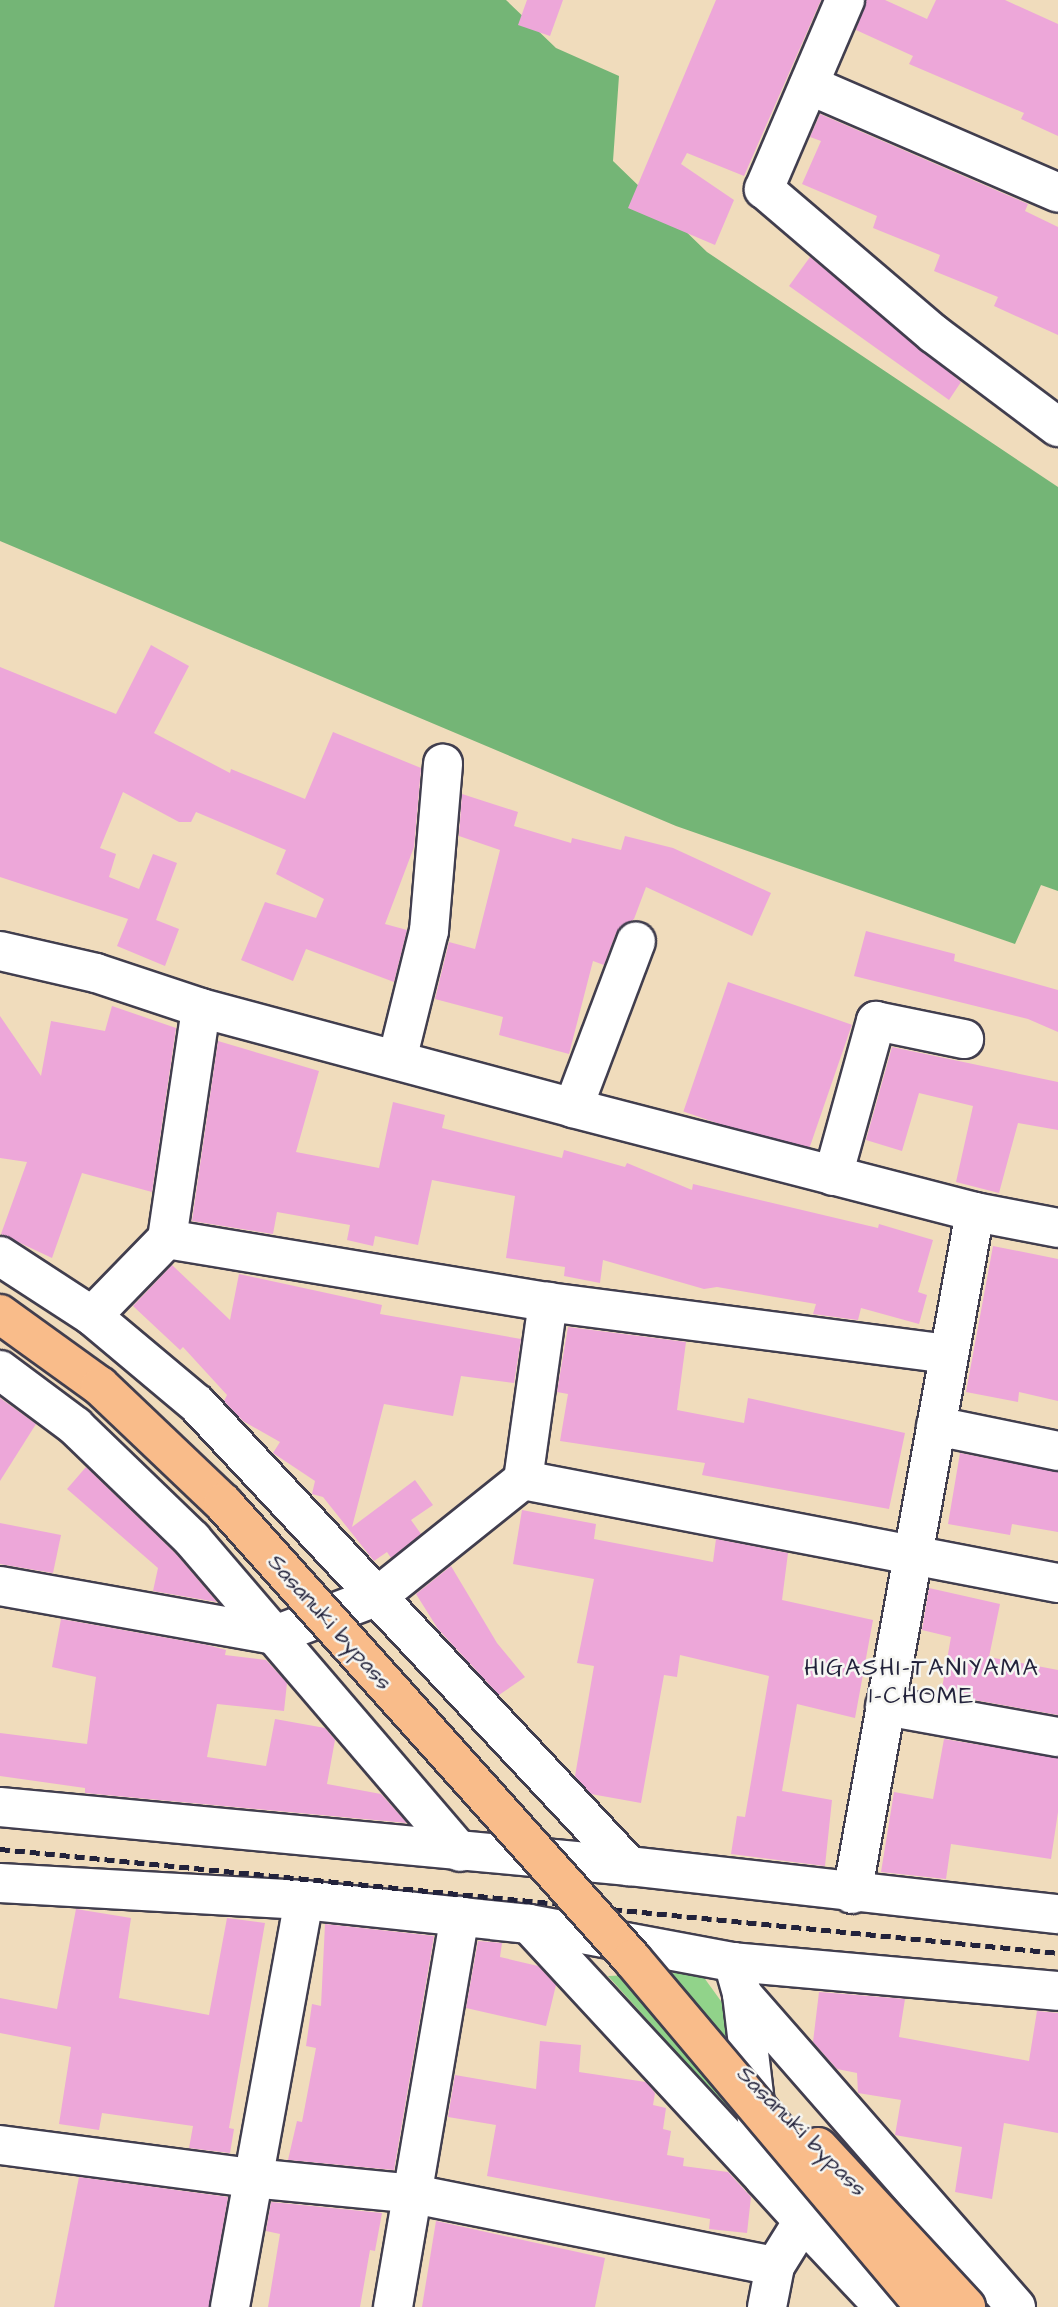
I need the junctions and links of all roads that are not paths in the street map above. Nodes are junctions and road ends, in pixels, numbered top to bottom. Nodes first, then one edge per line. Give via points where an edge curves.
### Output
1 (845, 0) edge
2 (809, 85) junction
3 (1058, 193) edge
4 (1058, 427) edge
5 (443, 764) dead end
6 (636, 941) dead end
7 (0, 951) edge
8 (201, 1008) junction
9 (964, 1039) dead end
10 (397, 1060) junction
11 (573, 1108) junction
12 (833, 1176) junction
13 (975, 1212) junction
14 (1058, 1228) edge
15 (167, 1239) junction
16 (0, 1256) edge
17 (548, 1302) junction
18 (0, 1314) edge
19 (92, 1316) junction
20 (949, 1354) junction
21 (0, 1370) edge
22 (936, 1426) junction
23 (1058, 1451) edge
24 (523, 1480) junction
25 (913, 1555) junction
26 (1058, 1583) edge
27 (0, 1586) edge
28 (378, 1596) junction
29 (275, 1635) junction
30 (886, 1706) junction
31 (1058, 1737) edge
32 (0, 1807) edge
33 (460, 1852) junction
34 (629, 1866) junction
35 (0, 1883) edge
36 (852, 1894) junction
37 (304, 1900) junction
38 (1058, 1914) edge
39 (460, 1916) junction
40 (530, 1923) junction
41 (632, 1959) junction
42 (737, 1978) junction
43 (1058, 1992) edge
44 (0, 2145) edge
45 (252, 2178) junction
46 (764, 2178) junction
47 (414, 2194) junction
48 (803, 2221) junction
49 (775, 2266) junction
50 (230, 2307) edge
51 (393, 2307) edge
52 (767, 2307) edge
53 (884, 2307) edge
54 (925, 2307) edge
55 (966, 2307) edge
56 (1016, 2307) edge

1 - 2 street
2 - 3 street
2 - 4 street via 764,189 934,334
5 - 10 street via 429,931
6 - 11 street
7 - 8 street via 96,973
8 - 10 street
8 - 15 street
9 - 12 street via 876,1021
10 - 11 street
11 - 12 street
12 - 13 street
13 - 14 street
13 - 20 street
15 - 17 street
15 - 19 street
16 - 19 street
17 - 20 street
17 - 24 street
18 - 41 main road, Sasanuki bypass, bridge via 100,1386 223,1503
19 - 28 street via 197,1404
20 - 22 street
21 - 29 street via 75,1426 132,1477
22 - 23 street
22 - 25 street
24 - 25 street
24 - 28 street
25 - 26 street
25 - 30 street
27 - 29 street
28 - 29 street
28 - 34 street
29 - 33 street
30 - 31 street
30 - 36 street
32 - 33 street
33 - 34 street
34 - 36 street
35 - 37 street
36 - 38 street
37 - 39 street
37 - 45 street
39 - 40 street
39 - 47 street
40 - 42 street
40 - 46 street
41 - 54 main road, Sasanuki bypass, bridge
41 - 55 main road, Sasanuki bypass, bridge via 885,2215
42 - 43 street
42 - 46 street
42 - 56 street
44 - 45 street
45 - 47 street
45 - 50 street
46 - 48 street
47 - 49 street
47 - 51 street
48 - 49 street
48 - 53 street
49 - 52 street

